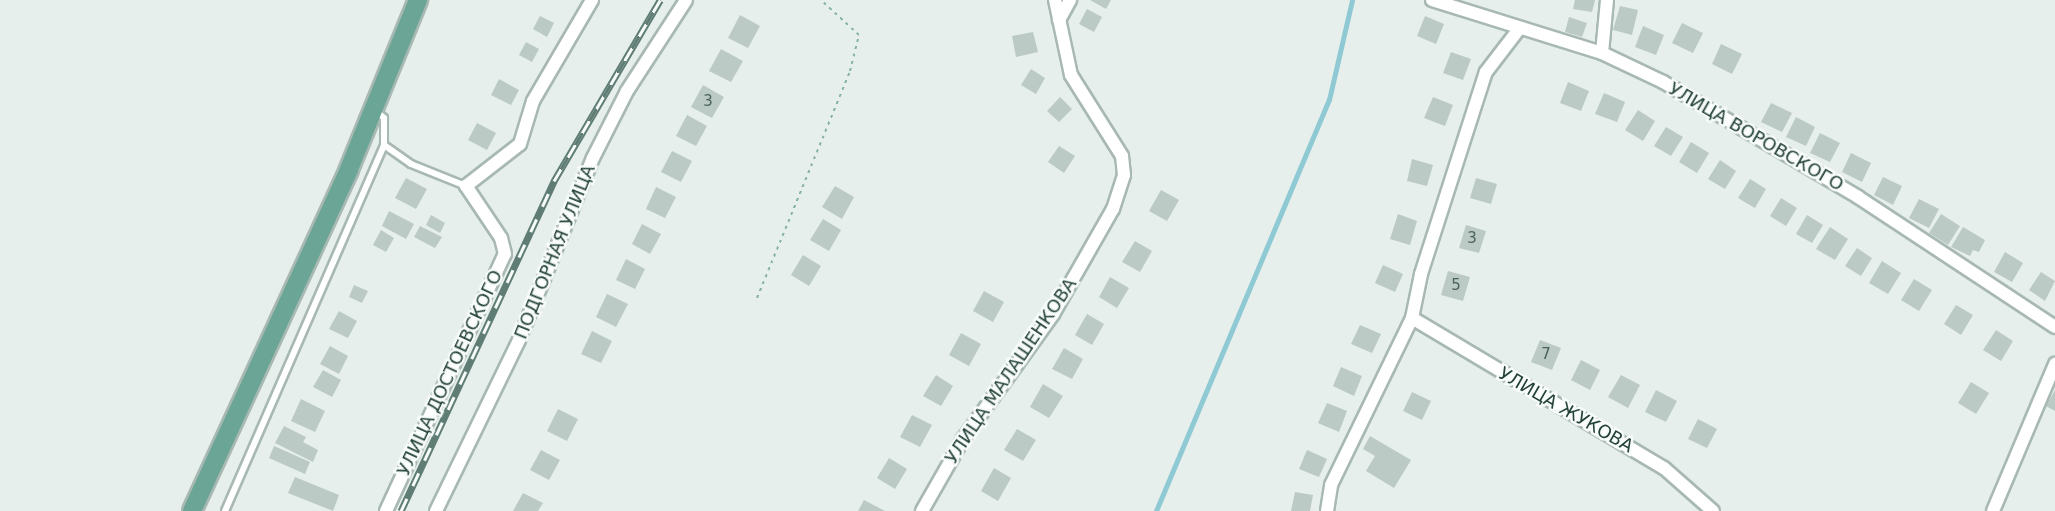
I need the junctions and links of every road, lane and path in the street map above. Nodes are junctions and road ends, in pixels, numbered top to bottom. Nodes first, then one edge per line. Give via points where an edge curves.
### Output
1 (418, 0) edge
2 (592, 0) edge
3 (686, 0) edge
4 (821, 0) edge
5 (1055, 0) edge
6 (1070, 0) edge
7 (1432, 0) edge
8 (1607, 0) edge
9 (1059, 20) junction
10 (1519, 29) junction
11 (1602, 53) junction
12 (373, 108) junction
13 (384, 145) junction
14 (466, 186) junction
15 (756, 298) dead end
16 (1412, 318) junction
17 (2055, 327) edge
18 (2055, 364) edge
19 (192, 511) edge
20 (225, 511) edge
21 (387, 511) edge
22 (436, 511) edge
23 (922, 511) edge
24 (1327, 511) edge
25 (1713, 511) edge
26 (1993, 511) edge

1 - 12 main road
2 - 14 street via 533,101 520,144
3 - 22 street, ПОДГОРНАЯ УЛИЦА via 627,91 593,158 519,340
4 - 15 path via 859,35 850,71
5 - 9 street, УЛИЦА МАЛАШЕНКОВА
6 - 9 street
7 - 10 street, УЛИЦА ВОРОВСКОГО
8 - 11 street
9 - 23 street, УЛИЦА МАЛАШЕНКОВА via 1071,75 1122,156 1124,175 1113,209 1053,314 963,439
10 - 11 street, УЛИЦА ВОРОВСКОГО
10 - 16 street via 1486,72 1421,274
11 - 17 street, УЛИЦА ВОРОВСКОГО via 1673,88 1858,197
12 - 13 lane via 384,118
12 - 19 main road
13 - 14 lane via 419,168
13 - 20 lane
14 - 21 street, УЛИЦА ДОСТОЕВСКОГО via 501,238 505,254
16 - 24 street via 1336,475
16 - 25 street, УЛИЦА ЖУКОВА via 1664,468
18 - 26 street

